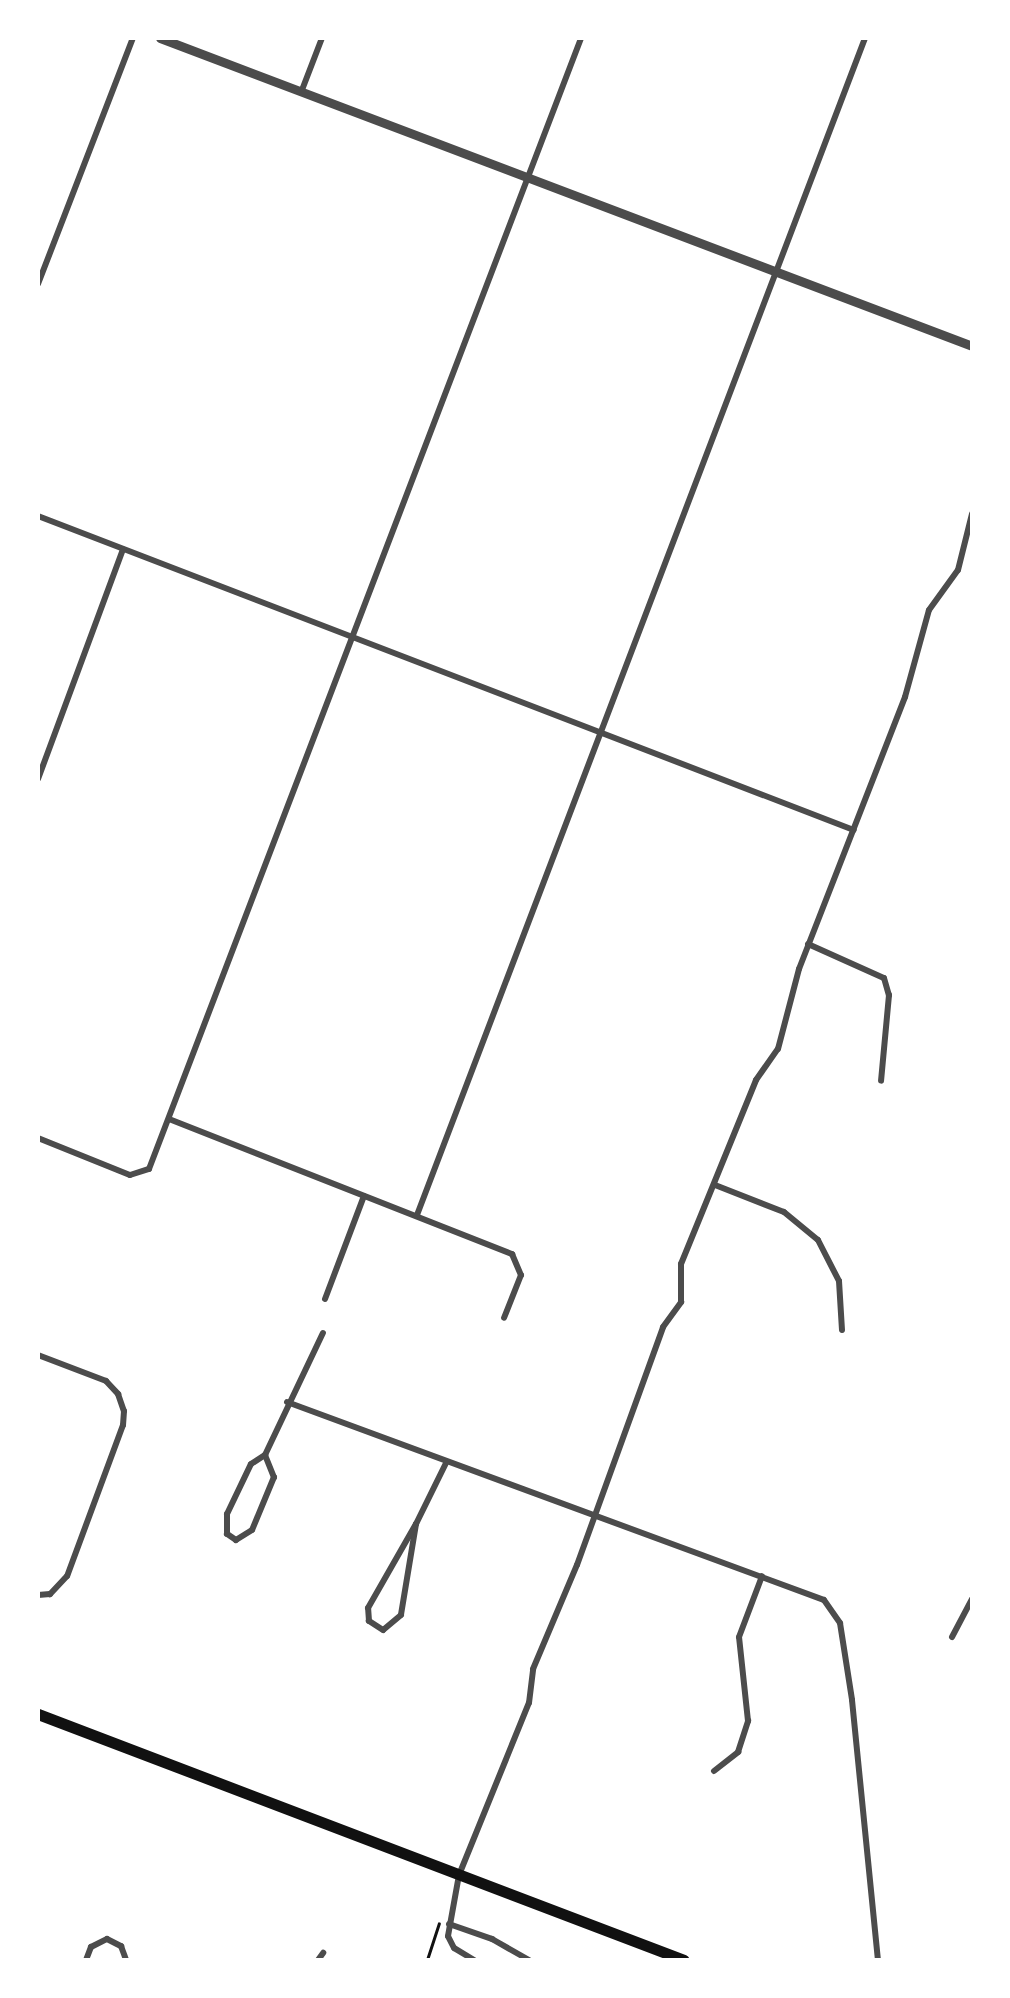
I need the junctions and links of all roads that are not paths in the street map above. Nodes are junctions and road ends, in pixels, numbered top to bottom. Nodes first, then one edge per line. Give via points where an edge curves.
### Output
1 (133, 38) edge
2 (160, 38) edge
3 (322, 38) edge
4 (581, 38) edge
5 (866, 38) edge
6 (302, 90) junction
7 (530, 176) junction
8 (778, 272) junction
9 (38, 284) edge
10 (972, 346) edge
11 (972, 514) edge
12 (38, 516) edge
13 (124, 549) junction
14 (354, 637) junction
15 (601, 734) junction
16 (38, 778) edge
17 (854, 830) junction
18 (808, 944) junction
19 (880, 1081) dead end
20 (169, 1119) junction
21 (38, 1138) edge
22 (716, 1185) junction
23 (364, 1196) junction
24 (417, 1215) junction
25 (325, 1299) dead end
26 (504, 1318) dead end
27 (842, 1330) dead end
28 (324, 1334) dead end
29 (38, 1355) edge
30 (288, 1402) junction
31 (265, 1454) junction
32 (446, 1462) junction
33 (595, 1515) junction
34 (416, 1524) junction
35 (762, 1576) junction
36 (38, 1595) edge
37 (972, 1599) edge
38 (952, 1636) dead end
39 (38, 1714) edge
40 (714, 1770) dead end
41 (459, 1875) junction
42 (449, 1924) junction
43 (86, 1960) edge
44 (126, 1960) edge
45 (474, 1960) edge
46 (529, 1960) edge
47 (684, 1960) edge
48 (878, 1960) edge

1 - 9 street
2 - 6 street
3 - 6 street
4 - 7 street
5 - 8 street
6 - 7 street
7 - 8 street
7 - 14 street
8 - 10 street
8 - 15 street
11 - 17 street via 958,570 928,610 905,697
12 - 13 street
13 - 14 street
13 - 16 street
14 - 15 street
14 - 20 street
15 - 17 street
15 - 24 street
17 - 18 street
18 - 19 street via 884,978 889,995
18 - 22 street via 778,1048 756,1080
20 - 21 street via 142,1174
20 - 23 street
22 - 27 street via 784,1212 818,1240 839,1281
22 - 33 street via 681,1264 680,1302 664,1327
23 - 24 street
23 - 25 street
24 - 26 street via 512,1254 521,1274
28 - 30 street
29 - 36 street via 98,1377 118,1394 124,1425 62,1586
30 - 31 street
30 - 32 street
31 - 31 street via 274,1477 252,1530 236,1540 227,1534 227,1514 250,1464
32 - 33 street
32 - 34 street
33 - 35 street
33 - 41 street via 534,1669 529,1704
34 - 34 street via 401,1616 384,1630 369,1621 368,1608
35 - 40 street via 739,1637 748,1721 738,1752
35 - 48 street via 824,1600 840,1623
37 - 38 street
39 - 41 main road
41 - 42 street
41 - 47 main road
42 - 45 street via 454,1948
42 - 46 street
43 - 44 street via 90,1947 108,1940 121,1946

